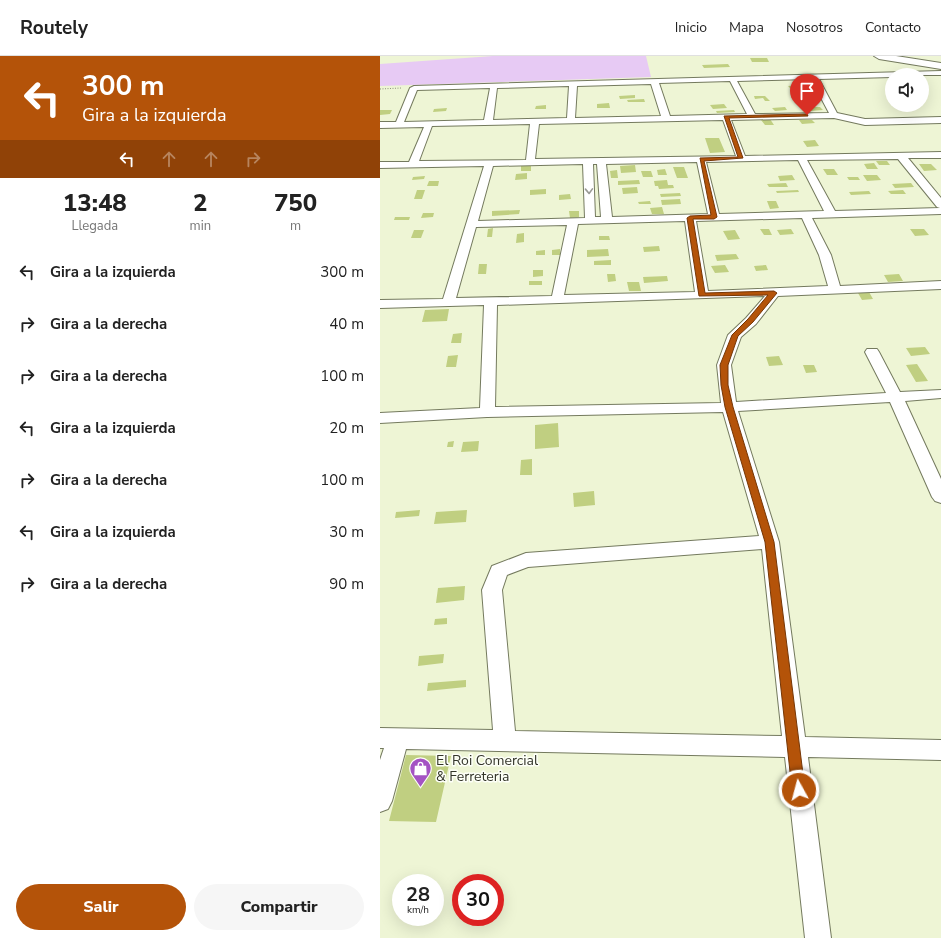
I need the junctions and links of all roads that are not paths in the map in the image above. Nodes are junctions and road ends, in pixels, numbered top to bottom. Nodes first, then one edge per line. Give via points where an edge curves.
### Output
1 (879, 56) edge
2 (941, 66) edge
3 (941, 73) edge
4 (814, 77) junction
5 (732, 78) junction
6 (654, 81) junction
7 (573, 83) junction
8 (494, 85) junction
9 (834, 114) junction
10 (752, 116) junction
11 (726, 117) junction
12 (666, 118) junction
13 (941, 120) edge
14 (571, 121) junction
15 (535, 122) junction
16 (488, 123) junction
17 (399, 124) junction
18 (429, 124) junction
19 (380, 125) edge
20 (941, 155) edge
21 (901, 156) junction
22 (801, 157) junction
23 (741, 158) junction
24 (701, 159) junction
25 (588, 161) junction
26 (601, 161) junction
27 (530, 163) junction
28 (413, 164) junction
29 (489, 164) junction
30 (381, 168) edge
31 (941, 205) edge
32 (941, 211) edge
33 (805, 214) junction
34 (831, 214) junction
35 (714, 217) junction
36 (690, 218) junction
37 (590, 220) junction
38 (607, 220) junction
39 (573, 221) junction
40 (473, 224) junction
41 (941, 285) edge
42 (835, 290) junction
43 (774, 293) junction
44 (702, 295) junction
45 (491, 300) junction
46 (557, 300) junction
47 (449, 301) junction
48 (380, 304) edge
49 (872, 352) dead end
50 (941, 394) edge
51 (895, 396) junction
52 (729, 407) junction
53 (487, 412) junction
54 (380, 418) edge
55 (941, 497) edge
56 (770, 542) junction
57 (389, 738) edge
58 (505, 739) junction
59 (793, 746) junction
60 (941, 750) edge
61 (380, 801) edge
62 (818, 938) edge

1 - 2 highway
3 - 4 street
4 - 5 street
4 - 9 street
5 - 6 street
5 - 10 street
6 - 7 street
6 - 12 street
7 - 8 street
7 - 14 street
8 - 16 street
8 - 17 street via 414,88
9 - 10 street
9 - 13 street via 865,122
10 - 11 street
11 - 12 street
11 - 23 street
12 - 14 street
14 - 15 street
15 - 16 street
15 - 27 street
16 - 18 street
17 - 18 street
17 - 19 street
18 - 28 street
20 - 21 street
21 - 22 street
21 - 31 street
22 - 23 street
22 - 34 street
23 - 24 street
24 - 26 street
24 - 35 street
25 - 26 street
25 - 27 street
25 -> 37 street
26 - 38 street
27 - 29 street
28 - 29 street
28 - 30 street
29 - 40 street
32 - 34 street
33 - 34 street
33 - 35 street
33 - 42 street via 825,255
35 - 36 street
36 - 38 street
36 - 44 street
37 - 38 street
37 - 39 street
39 - 40 street
39 - 46 street
40 - 47 street
41 - 42 street
42 - 43 street
43 - 44 street
43 - 52 street via 751,321 735,335 729,350 724,365
44 - 46 street
45 - 46 street
45 - 47 street
45 - 53 street
47 - 48 street
49 - 51 street
50 - 51 street
51 - 52 street
51 - 55 street
52 - 53 street
52 - 56 street
53 - 54 street
56 - 58 street via 526,560 499,572 492,590
56 - 59 street
57 - 58 street
57 - 61 street
58 - 59 street
59 - 60 street
59 - 62 street

